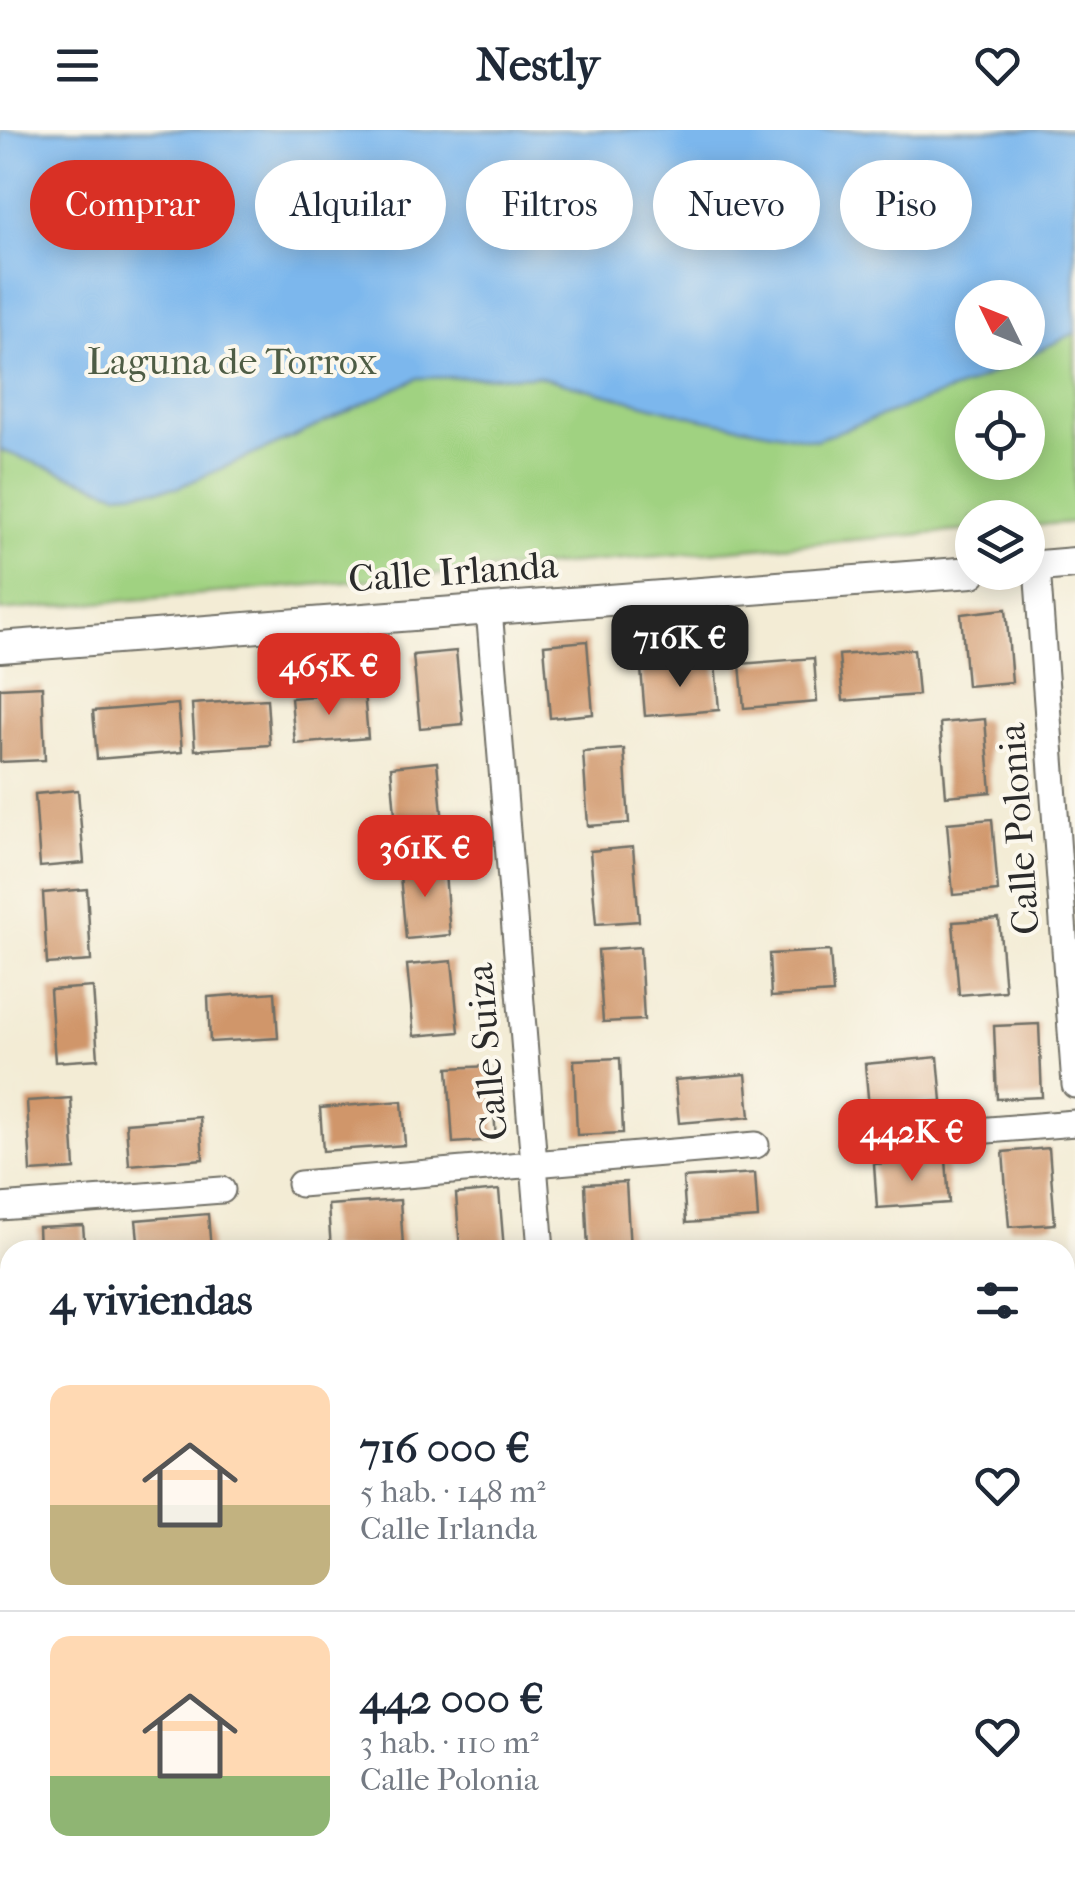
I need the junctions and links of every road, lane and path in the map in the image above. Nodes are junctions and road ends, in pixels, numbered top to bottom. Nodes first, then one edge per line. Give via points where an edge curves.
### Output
1 (1075, 563) edge
2 (1045, 566) edge
3 (955, 573) edge
4 (1034, 590) edge
5 (488, 610) junction
6 (0, 648) edge
7 (1075, 1086) edge
8 (1075, 1123) edge
9 (851, 1141) dead end
10 (756, 1145) dead end
11 (534, 1162) junction
12 (300, 1184) dead end
13 (222, 1190) dead end
14 (0, 1208) edge
15 (540, 1240) edge

1 - 2 street
3 - 5 street, Calle Irlanda
4 - 7 street, Calle Polonia
5 - 6 street, Calle Irlanda
5 - 11 street, Calle Suiza
8 - 9 street
10 - 11 street
11 - 12 street
11 - 15 street, Calle Suiza
13 - 14 street

